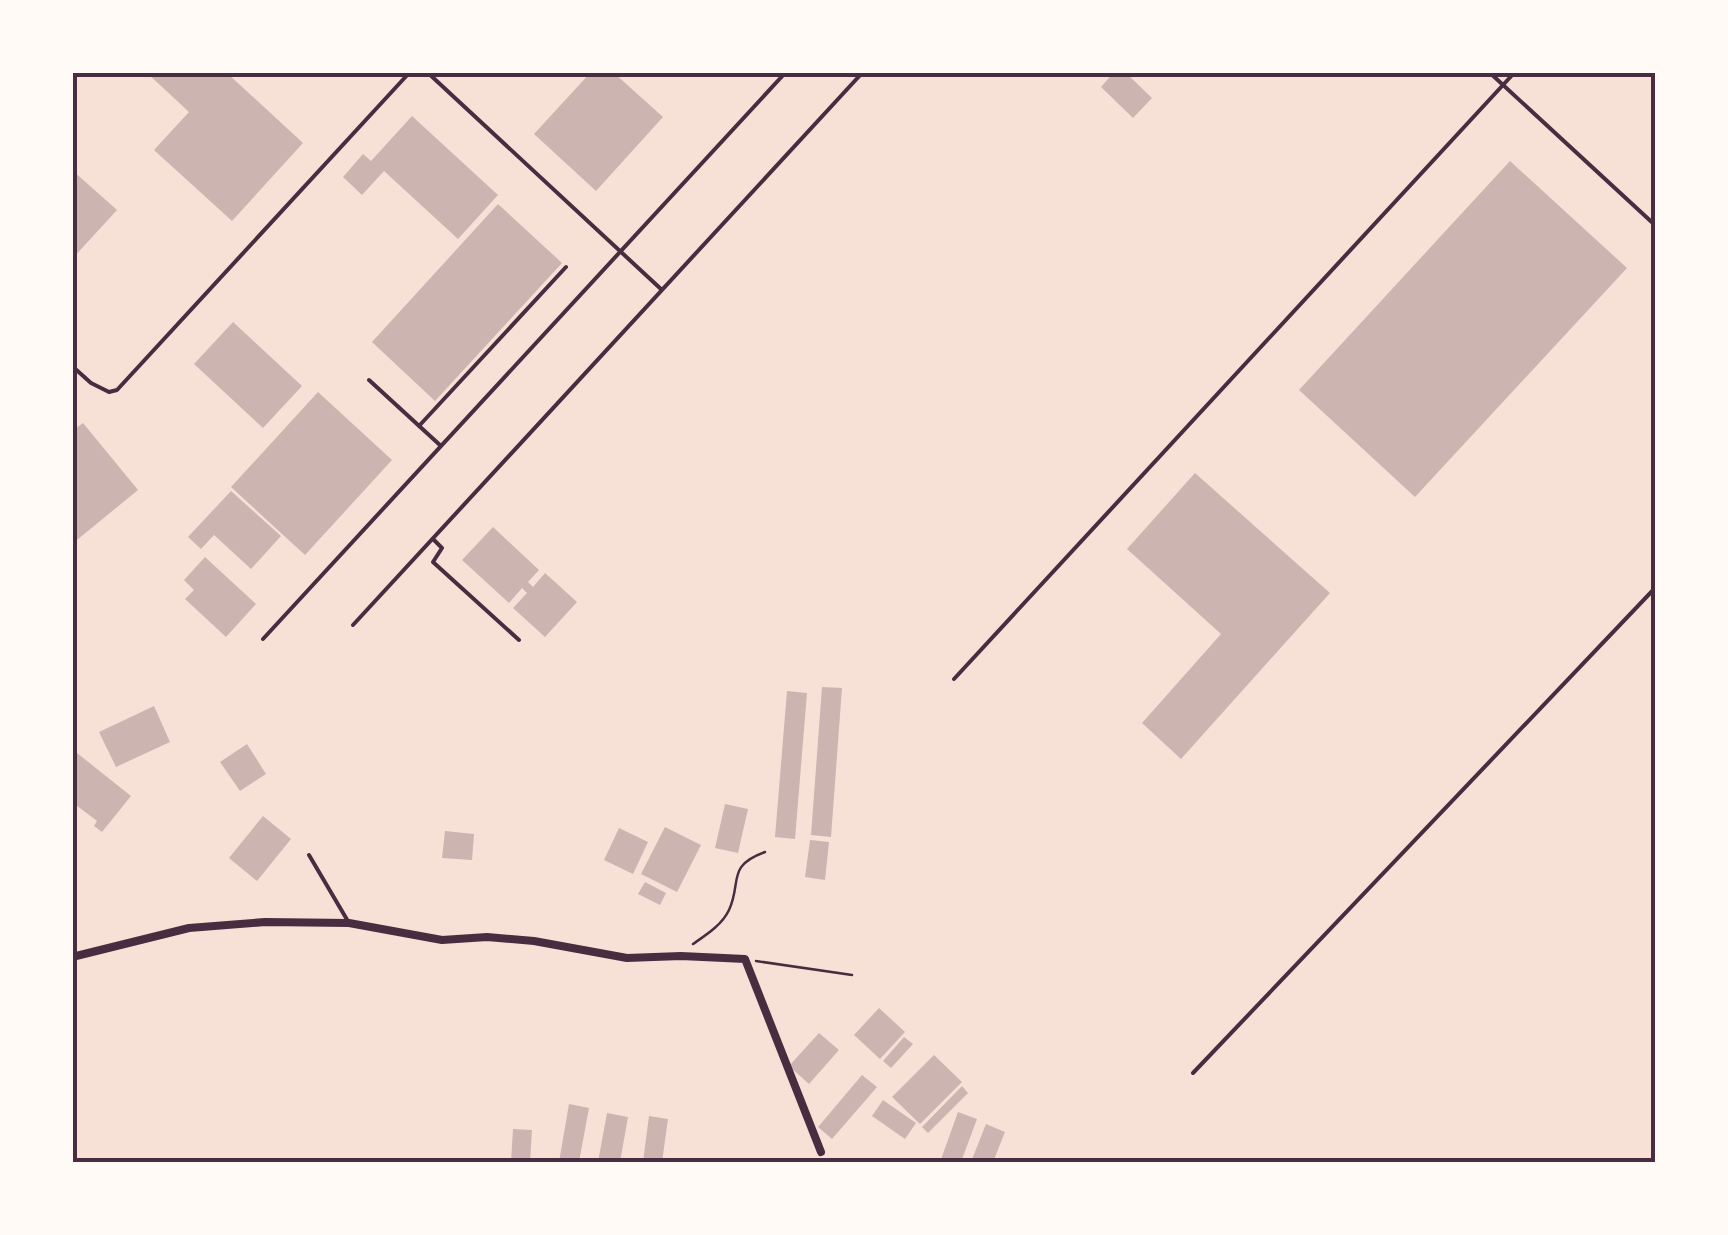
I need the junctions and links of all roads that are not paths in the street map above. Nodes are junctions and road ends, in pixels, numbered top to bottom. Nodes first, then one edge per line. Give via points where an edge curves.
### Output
1 (410, 72) edge
2 (428, 72) edge
3 (786, 72) edge
4 (864, 72) edge
5 (1490, 72) edge
6 (1515, 72) edge
7 (1504, 85) junction
8 (1656, 226) edge
9 (620, 252) junction
10 (566, 266) dead end
11 (662, 290) junction
12 (72, 366) edge
13 (369, 380) dead end
14 (419, 426) junction
15 (441, 446) junction
16 (432, 539) junction
17 (1656, 587) edge
18 (354, 624) dead end
19 (263, 639) dead end
20 (519, 640) dead end
21 (954, 679) dead end
22 (309, 855) dead end
23 (349, 922) junction
24 (72, 957) edge
25 (1193, 1073) dead end
26 (821, 1152) dead end

1 - 12 lane via 117,390 98,387
2 - 9 lane
3 - 9 lane
4 - 11 lane
5 - 7 lane
6 - 7 lane
7 - 8 lane
7 - 21 lane
9 - 11 lane
9 - 15 lane
10 - 14 lane
11 - 16 lane
13 - 14 lane
14 - 15 lane
15 - 19 lane
16 - 18 lane
16 - 20 lane via 442,548 433,562
17 - 25 lane
22 - 23 lane
23 - 24 street via 189,928
23 - 26 street via 442,940 534,941 626,958 745,959

